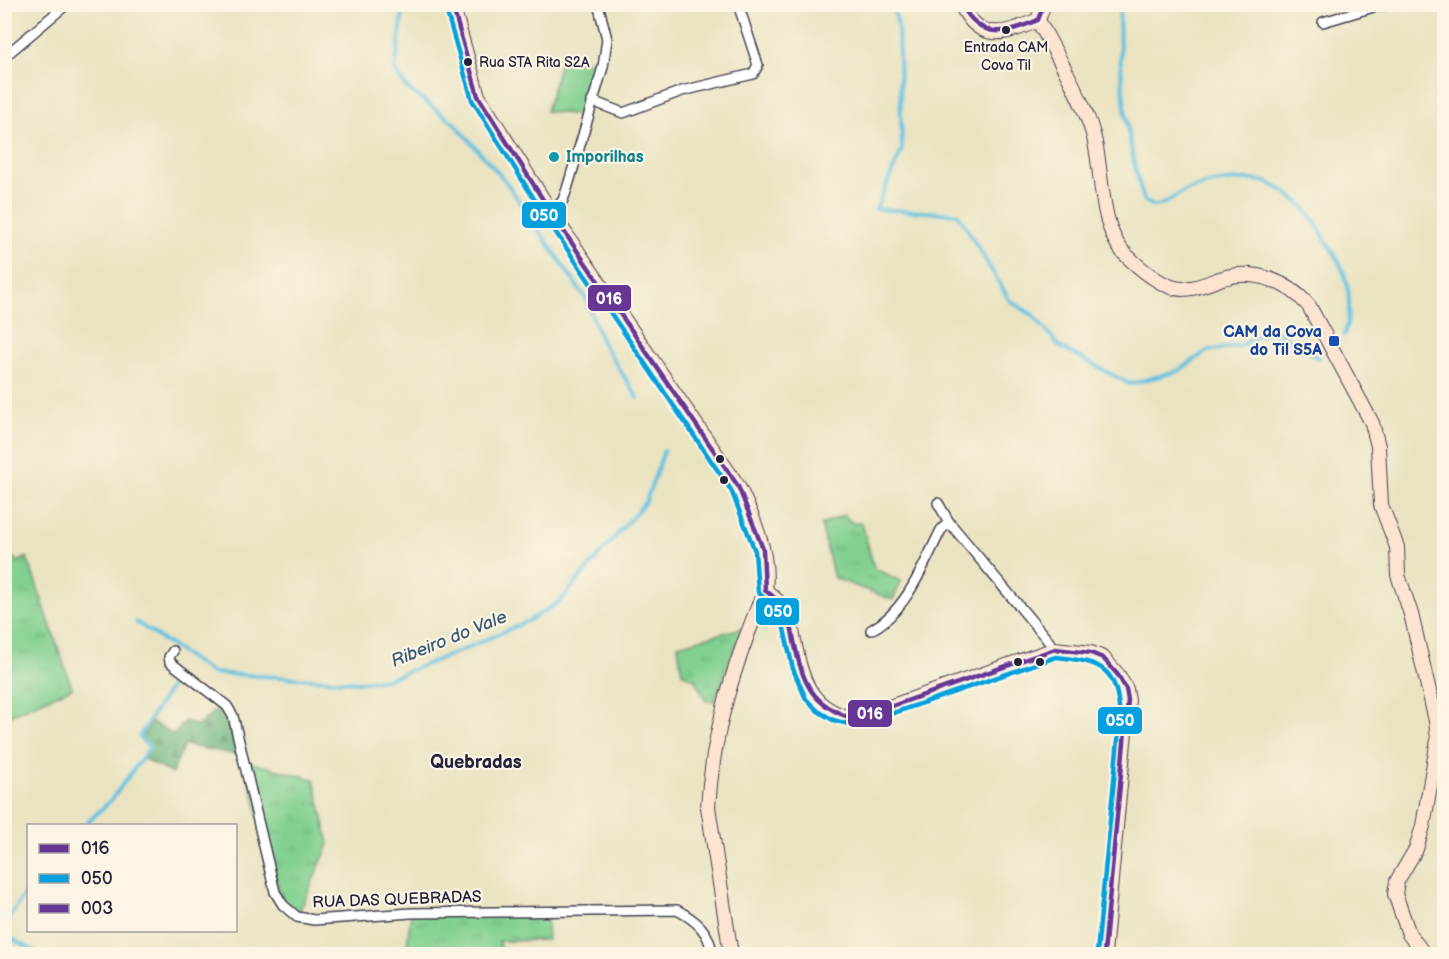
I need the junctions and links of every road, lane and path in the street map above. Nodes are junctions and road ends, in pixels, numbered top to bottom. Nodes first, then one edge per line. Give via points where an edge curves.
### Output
1 (67, 4) edge
2 (452, 4) edge
3 (598, 4) edge
4 (738, 4) edge
5 (961, 4) edge
6 (1044, 4) edge
7 (1398, 4) edge
8 (1038, 20) junction
9 (1323, 22) dead end
10 (4, 57) edge
11 (592, 101) junction
12 (552, 214) junction
13 (938, 503) dead end
14 (949, 522) junction
15 (765, 590) junction
16 (871, 630) dead end
17 (1055, 649) junction
18 (173, 651) dead end
19 (712, 954) edge
20 (730, 954) edge
21 (1104, 954) edge
22 (1424, 954) edge

1 - 10 street
2 - 12 street via 478,96
3 - 11 street via 607,39
4 - 11 street via 758,65 753,74 682,90 623,113
5 - 8 street via 976,27 993,33
6 - 8 street
7 - 9 street
8 - 22 street via 1093,135 1115,242 1151,277 1175,288 1192,288 1227,276 1258,275 1300,295 1315,315 1372,423 1378,446 1381,505 1397,548 1398,575 1411,614 1438,740 1423,826 1416,849 1397,880 1395,894 1408,934
11 - 12 street via 567,189
12 - 15 street via 738,486 752,514 762,550 767,576
13 - 14 street
14 - 16 street via 901,604 884,623
14 - 17 street
15 - 17 street via 784,607 789,618 806,688 823,707 855,719
15 - 20 street via 730,677 709,786 708,807
17 - 21 street via 1103,658 1118,675 1128,700
18 - 19 street, RUA DAS QUEBRADAS via 170,662 227,706 233,716 275,892 297,917 314,920 411,913 677,910 701,926 711,941

